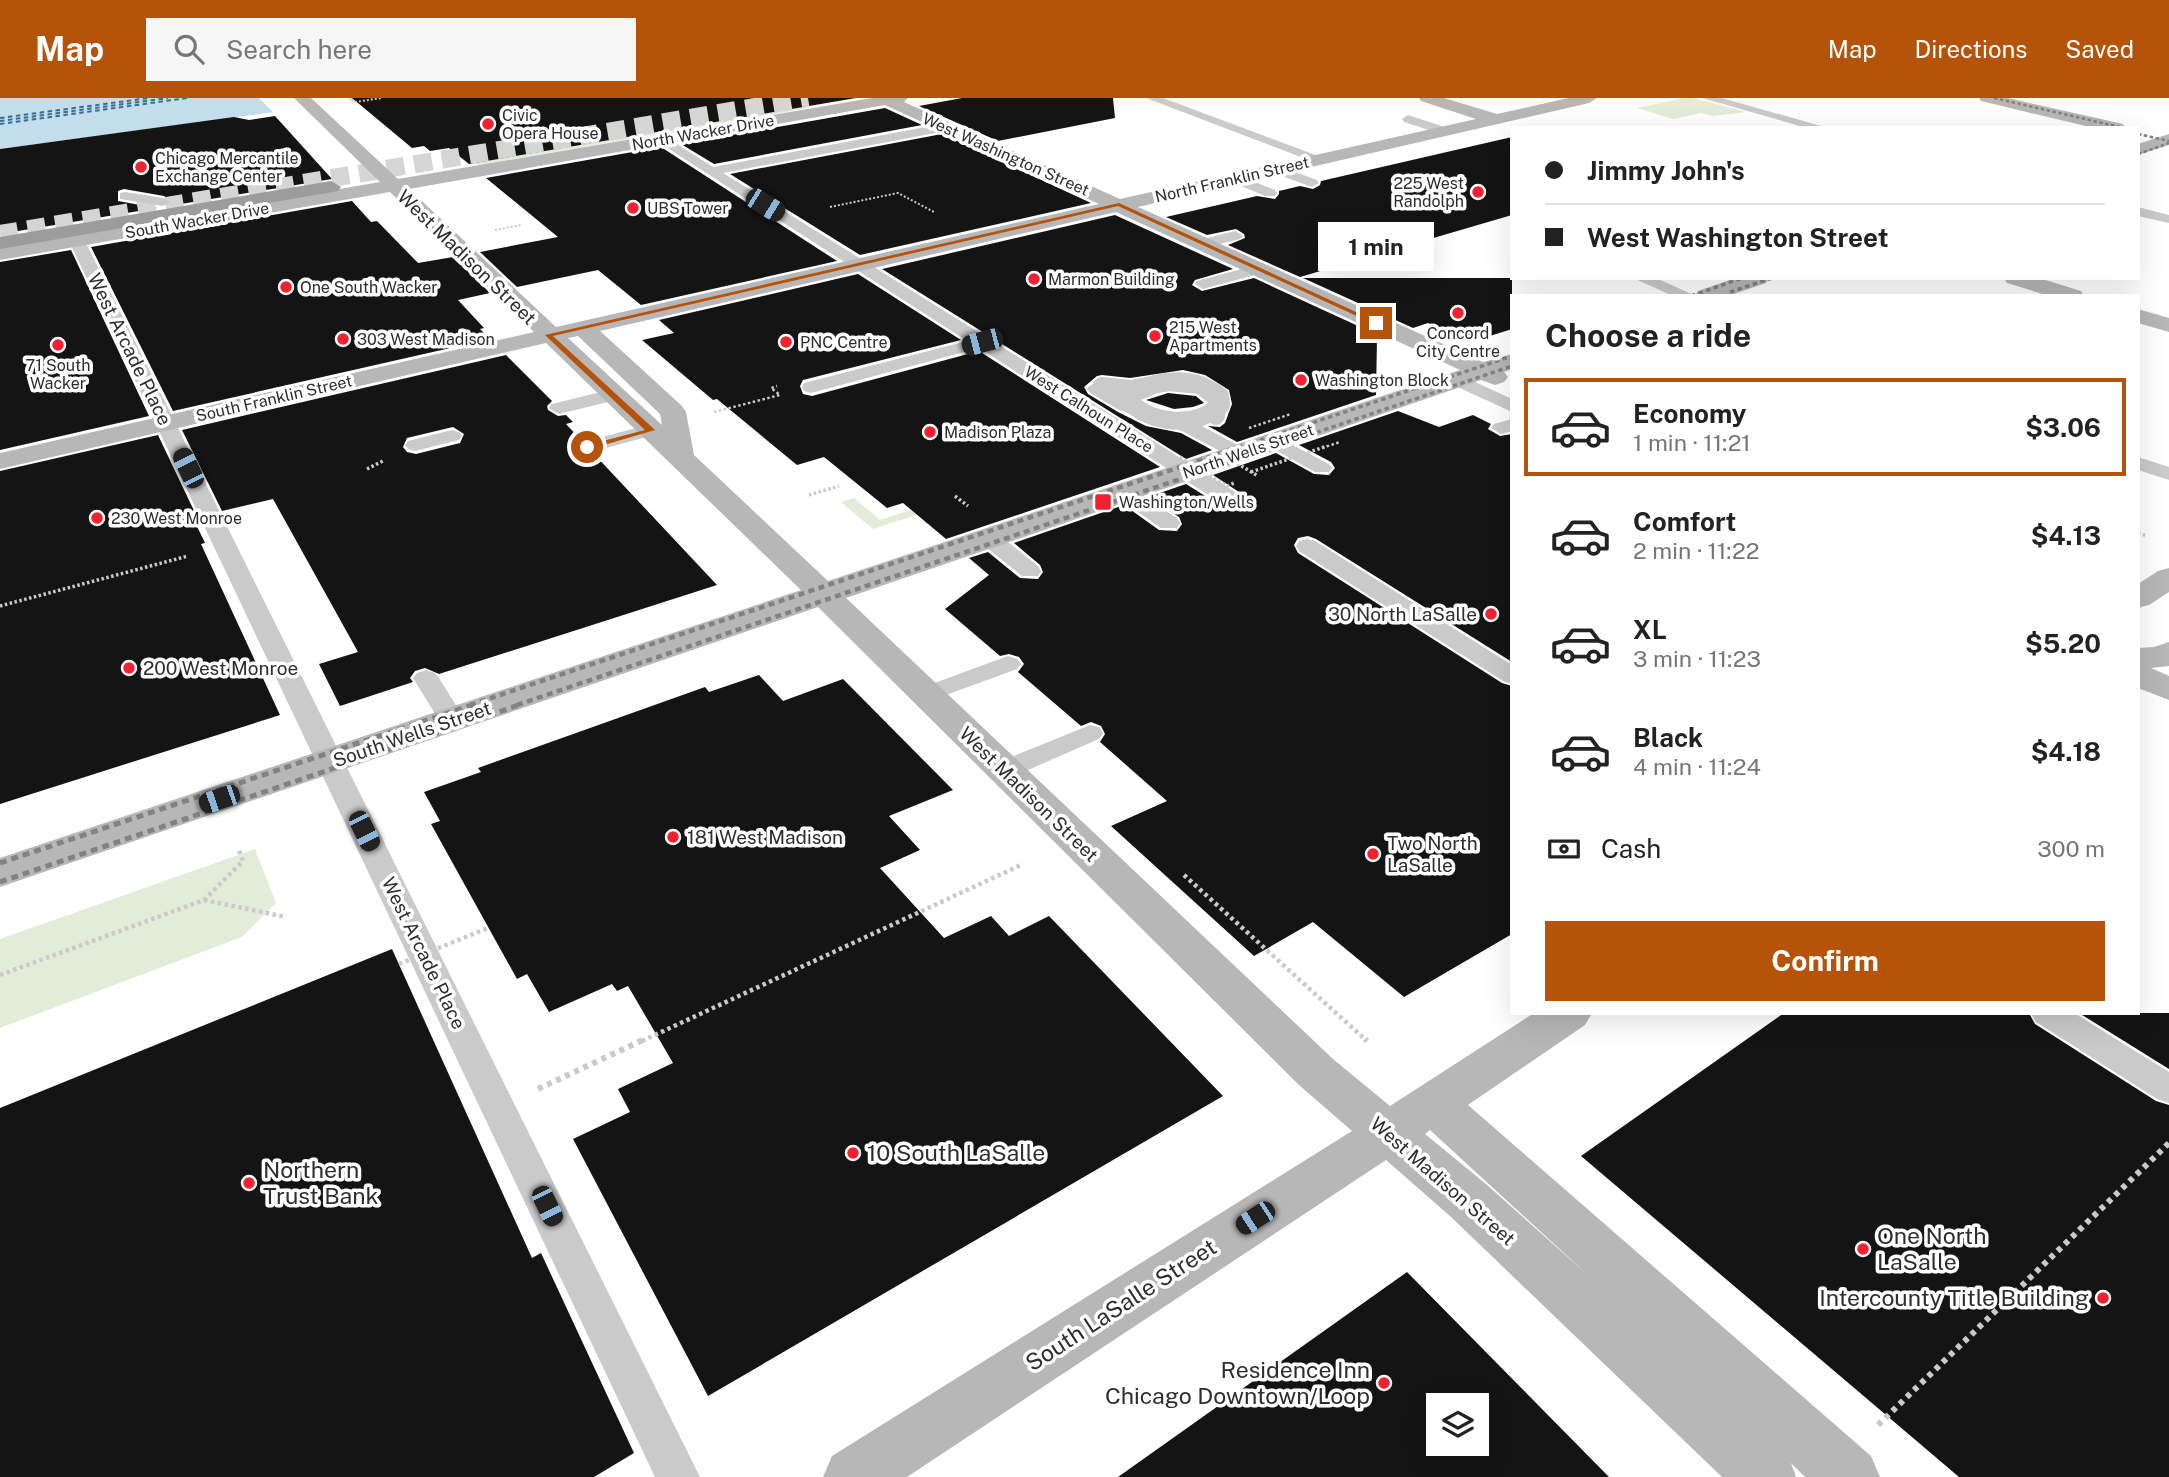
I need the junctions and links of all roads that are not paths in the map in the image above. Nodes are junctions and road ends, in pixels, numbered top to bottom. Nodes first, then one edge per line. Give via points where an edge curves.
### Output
1 (1152, 98) edge
2 (1427, 98) edge
3 (1589, 98) edge
4 (1708, 98) edge
5 (1987, 98) edge
6 (801, 99) edge
7 (890, 99) edge
8 (309, 104) edge
9 (818, 113) junction
10 (1408, 119) dead end
11 (1496, 119) junction
12 (1519, 126) edge
13 (1814, 126) edge
14 (2108, 126) edge
15 (947, 127) junction
16 (1444, 131) junction
17 (2140, 133) edge
18 (2169, 139) edge
19 (661, 140) junction
20 (2140, 149) edge
21 (453, 154) dead end
22 (1319, 159) junction
23 (398, 163) dead end
24 (376, 167) junction
25 (1276, 169) junction
26 (478, 171) junction
27 (711, 171) junction
28 (339, 177) junction
29 (1234, 178) junction
30 (1312, 183) dead end
31 (395, 186) junction
32 (1270, 193) dead end
33 (125, 196) dead end
34 (163, 202) junction
35 (1119, 204) junction
36 (2140, 212) edge
37 (2169, 219) edge
38 (0, 229) edge
39 (1235, 236) dead end
40 (78, 241) junction
41 (0, 243) edge
42 (1204, 243) junction
43 (0, 254) edge
44 (860, 263) junction
45 (1260, 269) junction
46 (1752, 280) edge
47 (2021, 280) edge
48 (1641, 283) edge
49 (1203, 284) dead end
50 (1659, 294) edge
51 (1681, 294) edge
52 (1712, 294) edge
53 (2067, 294) edge
54 (2140, 317) edge
55 (2169, 325) edge
56 (582, 327) junction
57 (548, 335) junction
58 (982, 342) junction
59 (1510, 362) edge
60 (1470, 376) junction
61 (1510, 385) edge
62 (811, 387) dead end
63 (613, 395) junction
64 (1510, 405) edge
65 (559, 408) dead end
66 (166, 423) junction
67 (651, 430) junction
68 (452, 436) dead end
69 (415, 445) dead end
70 (587, 447) dead end
71 (680, 457) junction
72 (1251, 457) junction
73 (0, 461) edge
74 (1182, 464) junction
75 (2140, 464) edge
76 (1322, 468) dead end
77 (2169, 474) edge
78 (1231, 490) road end
79 (1124, 493) junction
80 (1169, 523) dead end
81 (990, 539) junction
82 (1307, 546) dead end
83 (1030, 571) dead end
84 (2169, 578) edge
85 (823, 594) junction
86 (2140, 597) edge
87 (2169, 652) edge
88 (2140, 658) edge
89 (1009, 664) dead end
90 (1510, 675) edge
91 (2140, 676) edge
92 (426, 678) dead end
93 (2169, 689) edge
94 (927, 694) junction
95 (452, 720) junction
96 (1090, 733) dead end
97 (331, 761) junction
98 (1004, 770) junction
99 (0, 873) edge
100 (1566, 1015) edge
101 (2051, 1015) edge
102 (2169, 1089) edge
103 (1433, 1103) junction
104 (1388, 1133) junction
105 (678, 1477) edge
106 (853, 1477) edge
107 (1766, 1477) edge
108 (1850, 1477) edge

1 - 22 lane
2 - 11 main road
3 - 11 main road, North Franklin Street
4 - 13 lane
5 - 14 main road
6 - 9 main road via 823,105
7 - 9 main road, North Wacker Drive
7 - 15 main road, West Washington Street
8 - 24 main road, West Madison Street
9 - 19 main road, North Wacker Drive
10 - 16 lane
11 - 12 main road
11 - 16 main road, North Franklin Street
15 - 27 lane
15 - 35 main road, West Washington Street
16 - 22 main road, North Franklin Street
17 - 18 main road
18 - 20 main road
19 - 26 main road, North Wacker Drive
19 - 27 lane, West Calhoun Place
21 - 26 main road via 446,163 453,168
22 - 25 main road, North Franklin Street
23 - 24 main road
24 - 28 main road, South Wacker Drive
24 - 31 main road, West Madison Street
25 - 29 main road, North Franklin Street
25 - 30 lane
26 - 31 main road, North Wacker Drive
27 - 44 lane, West Calhoun Place
28 - 34 main road, South Wacker Drive
28 - 41 highway
29 - 32 lane
29 - 35 main road, North Franklin Street
31 - 40 main road, South Wacker Drive
31 - 57 main road, West Madison Street
33 - 34 lane
34 - 38 main road, South Wacker Drive
35 - 42 main road, West Washington Street
35 - 44 main road, North Franklin Street
36 - 37 lane
39 - 42 lane
40 - 43 main road, South Wacker Drive
40 - 66 lane, West Arcade Place
42 - 45 main road, West Washington Street
44 - 56 main road, North Franklin Street
44 - 58 lane, West Calhoun Place
45 - 49 lane
45 - 60 main road, West Washington Street via 1307,308
46 - 52 main road
47 - 53 main road
48 - 50 lane
48 - 51 lane
54 - 55 main road
56 - 57 main road, North Franklin Street
56 - 71 main road via 673,412
57 - 63 main road, West Madison Street
57 - 66 main road, South Franklin Street
58 - 62 lane
58 - 74 lane, West Calhoun Place
59 - 60 main road, North Wells Street
60 - 61 main road
60 - 64 lane
60 - 72 main road, North Wells Street
63 - 65 lane
63 - 67 main road, West Madison Street
66 - 73 main road, South Franklin Street
66 - 97 lane, West Arcade Place
67 - 70 lane
67 - 71 main road, West Madison Street
68 - 69 lane
71 - 85 main road, West Madison Street
72 - 72 lane, bridge via 1216,416 1217,408 1218,399 1205,387 1178,382 1151,385 1132,394 1130,403 1142,413 1164,419 1199,418 1216,411 1221,405 1220,396 1206,386 1194,383 1165,381 1118,389 1099,387 1126,405 1189,427
72 - 74 main road, North Wells Street
72 - 76 lane
74 - 78 lane, West Calhoun Place
74 - 79 main road, North Wells Street
75 - 77 lane
79 - 80 lane
79 - 81 main road, North Wells Street
81 - 83 lane
81 - 85 main road, North Wells Street
82 - 90 lane
84 - 86 main road
85 - 94 main road, West Madison Street
85 - 95 main road, South Wells Street
87 - 88 main road
89 - 94 lane
91 - 93 main road
92 - 95 lane
94 - 98 main road, West Madison Street
95 - 97 main road, South Wells Street
96 - 98 lane
97 - 99 main road, South Wells Street
97 - 105 lane, West Arcade Place
98 - 104 main road, West Madison Street via 1316,1072
100 - 103 main road, South LaSalle Street
101 - 102 lane
103 - 104 main road, South LaSalle Street
103 - 108 main road
104 - 106 main road, South LaSalle Street
104 - 107 main road, West Madison Street via 1468,1200

